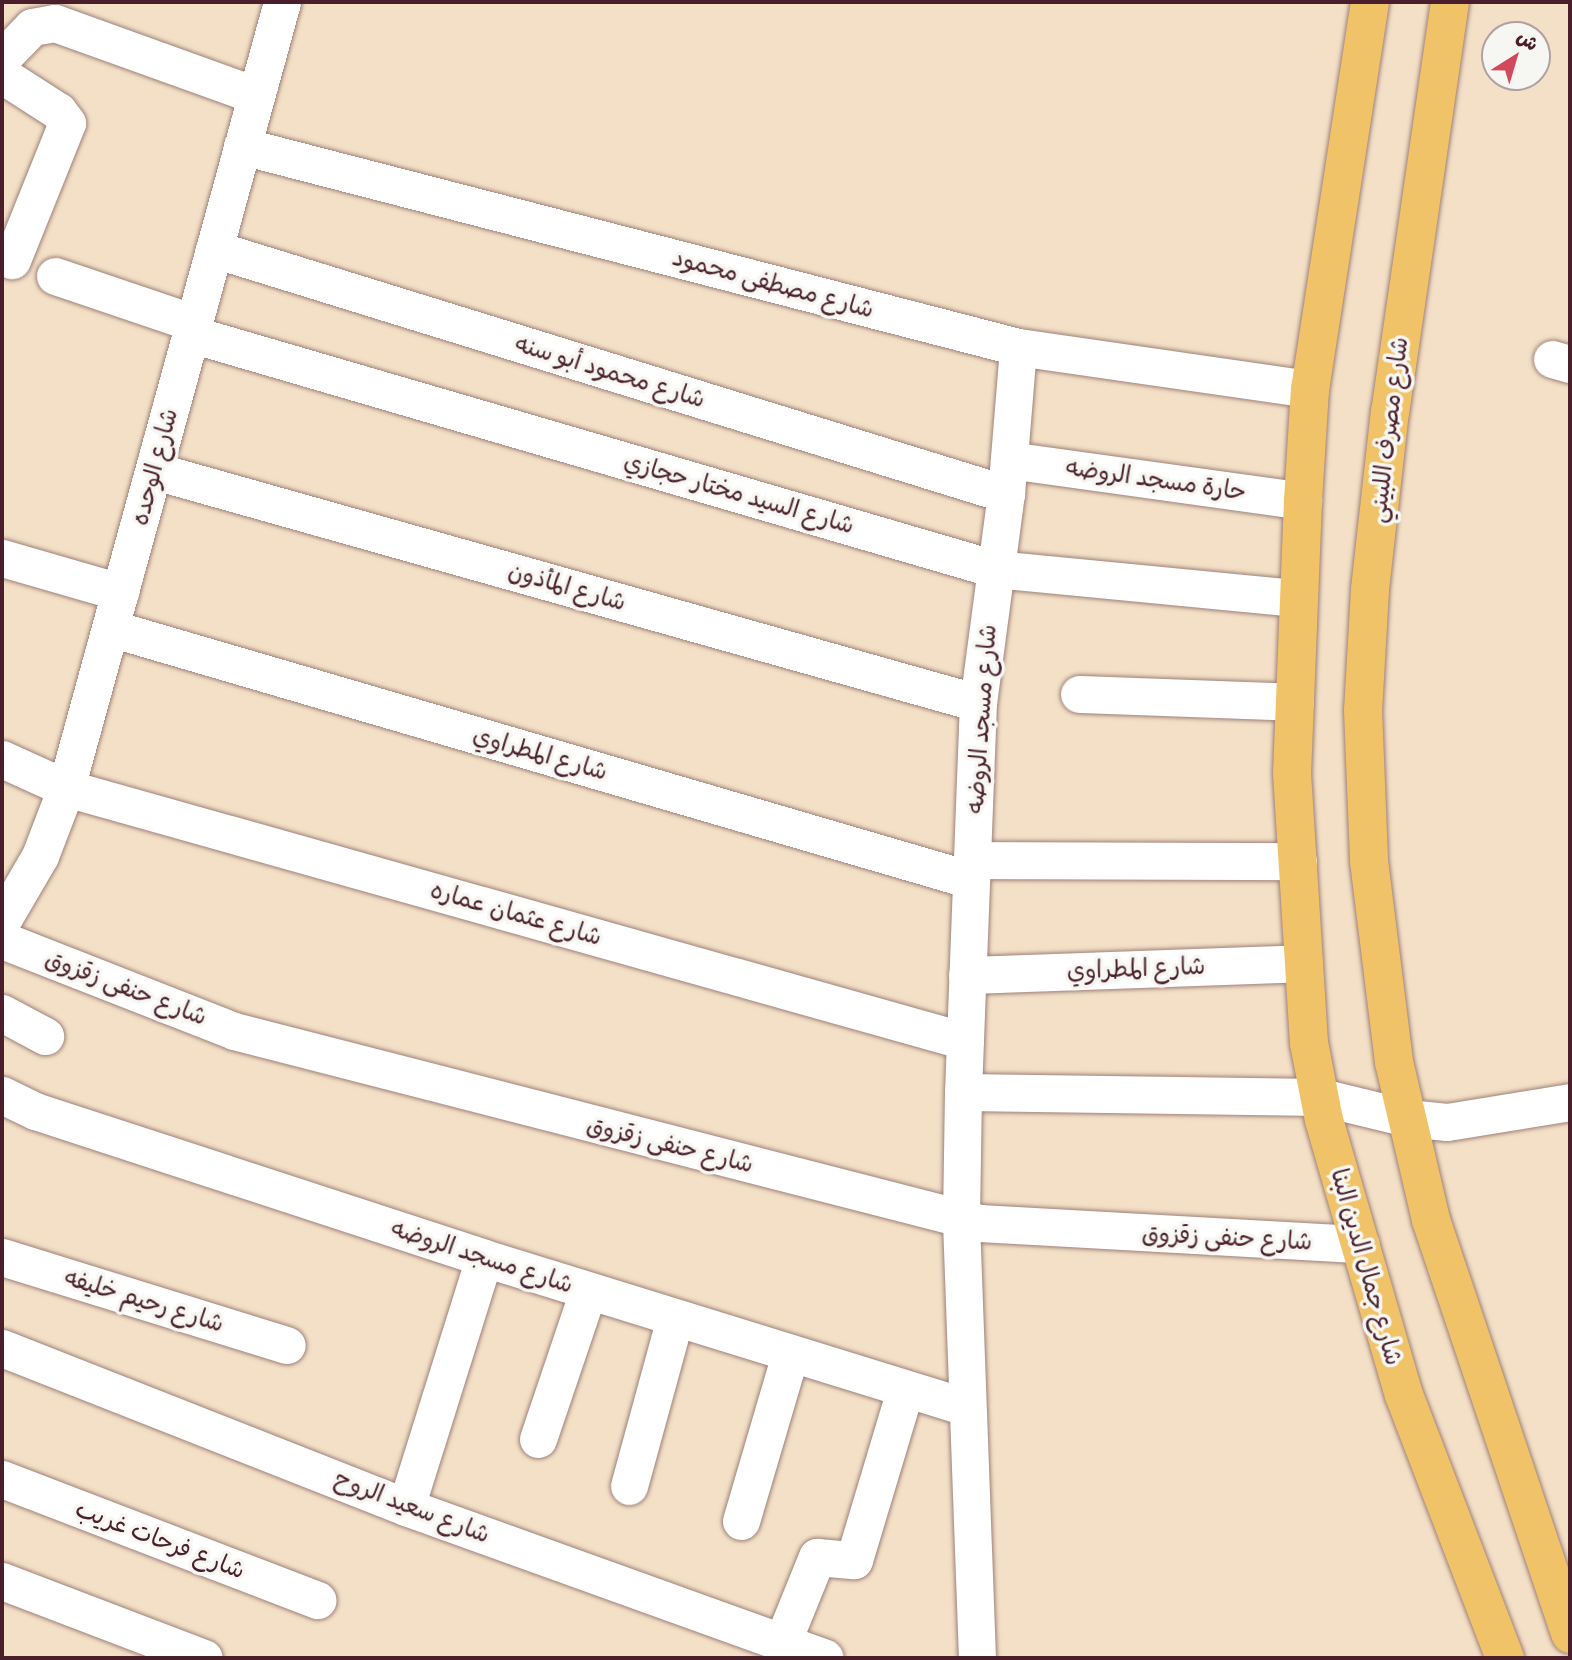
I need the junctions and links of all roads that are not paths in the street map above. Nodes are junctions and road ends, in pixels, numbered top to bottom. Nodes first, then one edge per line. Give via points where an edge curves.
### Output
1 (282, 2) edge
2 (1370, 2) edge
3 (1450, 2) edge
4 (82, 16) edge
5 (5, 53) edge
6 (255, 95) junction
7 (242, 146) junction
8 (214, 249) junction
9 (12, 260) dead end
10 (55, 276) dead end
11 (193, 328) junction
12 (1018, 347) junction
13 (1310, 389) junction
14 (155, 471) junction
15 (1008, 477) junction
16 (1303, 501) junction
17 (2, 558) edge
18 (995, 569) junction
19 (120, 592) junction
20 (1297, 598) junction
21 (110, 628) junction
22 (1079, 694) dead end
23 (1294, 702) junction
24 (978, 704) junction
25 (2, 759) edge
26 (66, 788) junction
27 (1298, 860) junction
28 (971, 870) junction
29 (2, 922) edge
30 (2, 940) edge
31 (1304, 963) junction
32 (967, 975) junction
33 (2, 1013) edge
34 (45, 1036) dead end
35 (965, 1041) junction
36 (963, 1092) junction
37 (2, 1095) edge
38 (1321, 1097) junction
39 (1570, 1102) edge
40 (1407, 1118) junction
41 (961, 1219) junction
42 (1360, 1244) junction
43 (2, 1257) edge
44 (484, 1258) junction
45 (588, 1291) junction
46 (675, 1318) junction
47 (287, 1345) dead end
48 (2, 1348) edge
49 (790, 1354) junction
50 (905, 1390) junction
51 (966, 1407) junction
52 (538, 1439) dead end
53 (2, 1479) edge
54 (629, 1486) dead end
55 (406, 1507) junction
56 (741, 1521) dead end
57 (2, 1581) edge
58 (318, 1600) dead end
59 (1570, 1634) edge
60 (782, 1643) junction
61 (192, 1656) edge
62 (825, 1658) edge
63 (977, 1658) edge
64 (1505, 1658) edge

1 - 6 street, شارع الوحده
2 - 13 main road
3 - 40 main road, شارع مصرف اللبيني via 1390,411 1370,590 1363,710 1369,860 1394,1062
4 - 5 street via 42,23
4 - 6 street
5 - 9 street via 66,123
6 - 7 street, شارع الوحده
7 - 8 street, شارع الوحده
7 - 12 street, شارع مصطفى محمود
8 - 11 street, شارع الوحده
8 - 15 street, شارع محمود أبو سنه
10 - 11 street, شارع السيد مختار حجازي
11 - 14 street, شارع الوحده
11 - 18 street, شارع السيد مختار حجازي
12 - 13 street, شارع مصطفى محمود
12 - 15 street, شارع مسجد الروضه
13 - 16 main road
14 - 19 street, شارع الوحده
14 - 24 street, شارع المأذون
15 - 16 street, حارة مسجد الروضه
15 - 18 street, شارع مسجد الروضه
16 - 20 main road
17 - 19 street
18 - 20 street, شارع السيد مختار حجازي
18 - 24 street, شارع مسجد الروضه
19 - 21 street, شارع الوحده
20 - 23 main road
21 - 26 street, شارع الوحده
21 - 28 street, شارع المطراوي
22 - 23 street
23 - 27 main road
24 - 28 street, شارع مسجد الروضه
25 - 26 street, شارع عثمان عماره
26 - 29 street, شارع الوحده via 40,856
26 - 35 street, شارع عثمان عماره
27 - 28 street, شارع المطراوي
27 - 31 main road, شارع جمال الدين البنا
28 - 32 street, شارع مسجد الروضه
30 - 41 street, شارع حنفى زقزوق via 234,1031
31 - 32 street, شارع المطراوي
31 - 38 main road, شارع جمال الدين البنا via 1309,1043
32 - 35 street, شارع مسجد الروضه
33 - 34 street
35 - 36 street, شارع مسجد الروضه
36 - 38 street
36 - 41 street, شارع مسجد الروضه
37 - 44 street, شارع مسجد الروضه via 35,1111
38 - 40 street
38 - 42 main road, شارع جمال الدين البنا
39 - 40 street via 1447,1122
40 - 59 main road via 1431,1220
41 - 42 street, شارع حنفى زقزوق via 1006,1227
41 - 51 street, شارع مسجد الروضه
42 - 64 main road, شارع جمال الدين البنا via 1404,1395
43 - 47 street, شارع رحيم خليفه
44 - 45 street, شارع مسجد الروضه
44 - 55 street
45 - 46 street, شارع مسجد الروضه
45 - 52 street
46 - 49 street, شارع مسجد الروضه
46 - 54 street
48 - 55 street, شارع سعيد الروح
49 - 50 street, شارع مسجد الروضه
49 - 56 street
50 - 51 street, شارع مسجد الروضه
50 - 60 street via 854,1560 817,1557
51 - 63 street, شارع مسجد الروضه
53 - 58 street, شارع فرحات غريب
55 - 60 street, شارع سعيد الروح
57 - 61 street
60 - 62 street, شارع سعيد الروح

